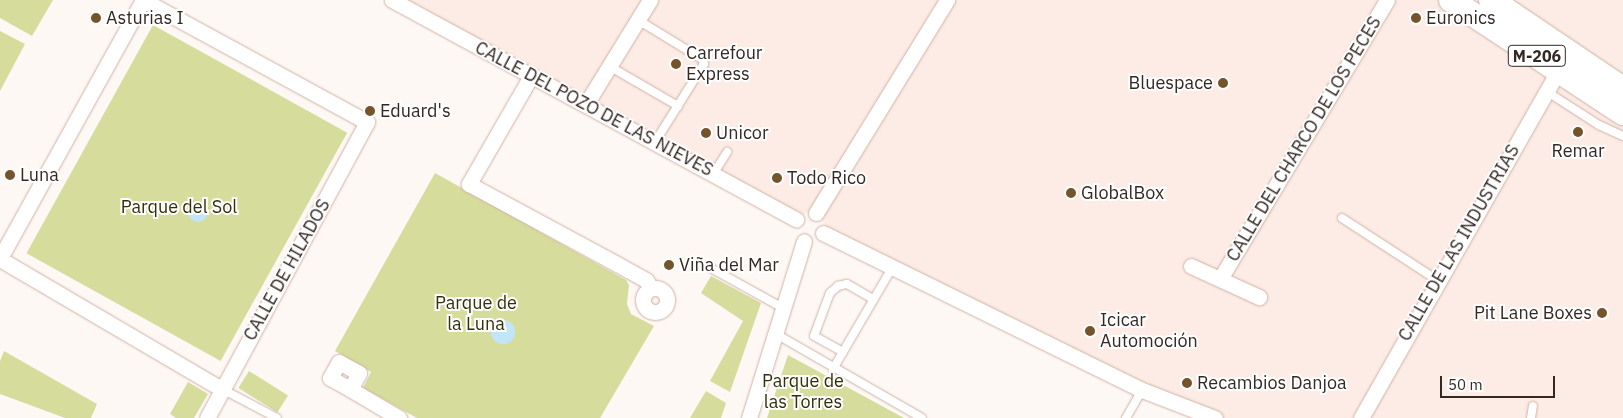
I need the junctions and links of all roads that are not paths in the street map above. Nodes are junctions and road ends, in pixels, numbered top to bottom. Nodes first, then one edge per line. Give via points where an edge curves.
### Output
1 (143, 0) edge
2 (392, 0) edge
3 (650, 0) edge
4 (947, 0) edge
5 (1387, 0) edge
6 (1451, 0) edge
7 (1491, 0) edge
8 (638, 20) junction
9 (609, 66) junction
10 (1559, 70) junction
11 (531, 76) junction
12 (1623, 89) edge
13 (1546, 90) junction
14 (586, 104) junction
15 (678, 106) junction
16 (1623, 113) edge
17 (1623, 136) edge
18 (655, 142) junction
19 (727, 152) dead end
20 (714, 173) junction
21 (816, 213) junction
22 (1342, 218) dead end
23 (796, 219) junction
24 (824, 233) junction
25 (804, 241) junction
26 (0, 259) edge
27 (1191, 266) dead end
28 (709, 267) dead end
29 (892, 268) junction
30 (1220, 279) junction
31 (1437, 280) junction
32 (651, 288) dead end
33 (1258, 297) dead end
34 (873, 300) junction
35 (783, 308) junction
36 (776, 334) junction
37 (842, 352) junction
38 (833, 369) junction
39 (222, 389) junction
40 (350, 389) dead end
41 (1142, 390) junction
42 (1533, 406) dead end
43 (207, 418) edge
44 (277, 418) edge
45 (399, 418) edge
46 (748, 418) edge
47 (922, 418) edge
48 (1126, 418) edge
49 (1215, 418) edge
50 (1361, 418) edge
51 (1531, 418) edge

1 - 26 street
1 - 39 street, CALLE DE HILADOS via 367,122
2 - 11 street, CALLE DEL POZO DE LAS NIEVES
3 - 8 street
4 - 21 street
5 - 30 street, CALLE DEL CHARCO DE LOS PECES
6 - 10 main road, M-206
7 - 12 main road, M-206
8 - 9 street
8 - 15 lane via 702,59 704,64
9 - 14 street
9 - 15 lane
10 - 13 street, CALLE DE LAS INDUSTRIAS
10 - 16 main road, M-206
11 - 14 street, CALLE DEL POZO DE LAS NIEVES
11 - 32 street via 469,184 646,280
13 - 17 lane
13 - 31 street, CALLE DE LAS INDUSTRIAS
14 - 18 street, CALLE DEL POZO DE LAS NIEVES
15 - 18 lane
18 - 20 street, CALLE DEL POZO DE LAS NIEVES
19 - 20 lane
20 - 23 street, CALLE DEL POZO DE LAS NIEVES
21 - 23 street via 802,214
21 - 24 street via 825,225
22 - 31 lane
23 - 25 street via 797,236
24 - 25 street via 818,239
24 - 29 street
25 - 35 street
26 - 39 street
27 - 30 street, CALLE DEL CHARCO DE LOS PECES
28 - 35 lane
29 - 34 lane
29 - 41 street
30 - 33 street, CALLE DEL CHARCO DE LOS PECES
31 - 50 street, CALLE DE LAS INDUSTRIAS
34 - 37 lane
34 - 37 lane via 847,284 830,293 814,336
35 - 36 street
36 - 38 lane
36 - 46 street
37 - 38 lane
38 - 47 lane
39 - 43 street, CALLE DE HILADOS
39 - 44 lane
40 - 45 street
41 - 48 lane
41 - 49 street
42 - 51 lane

